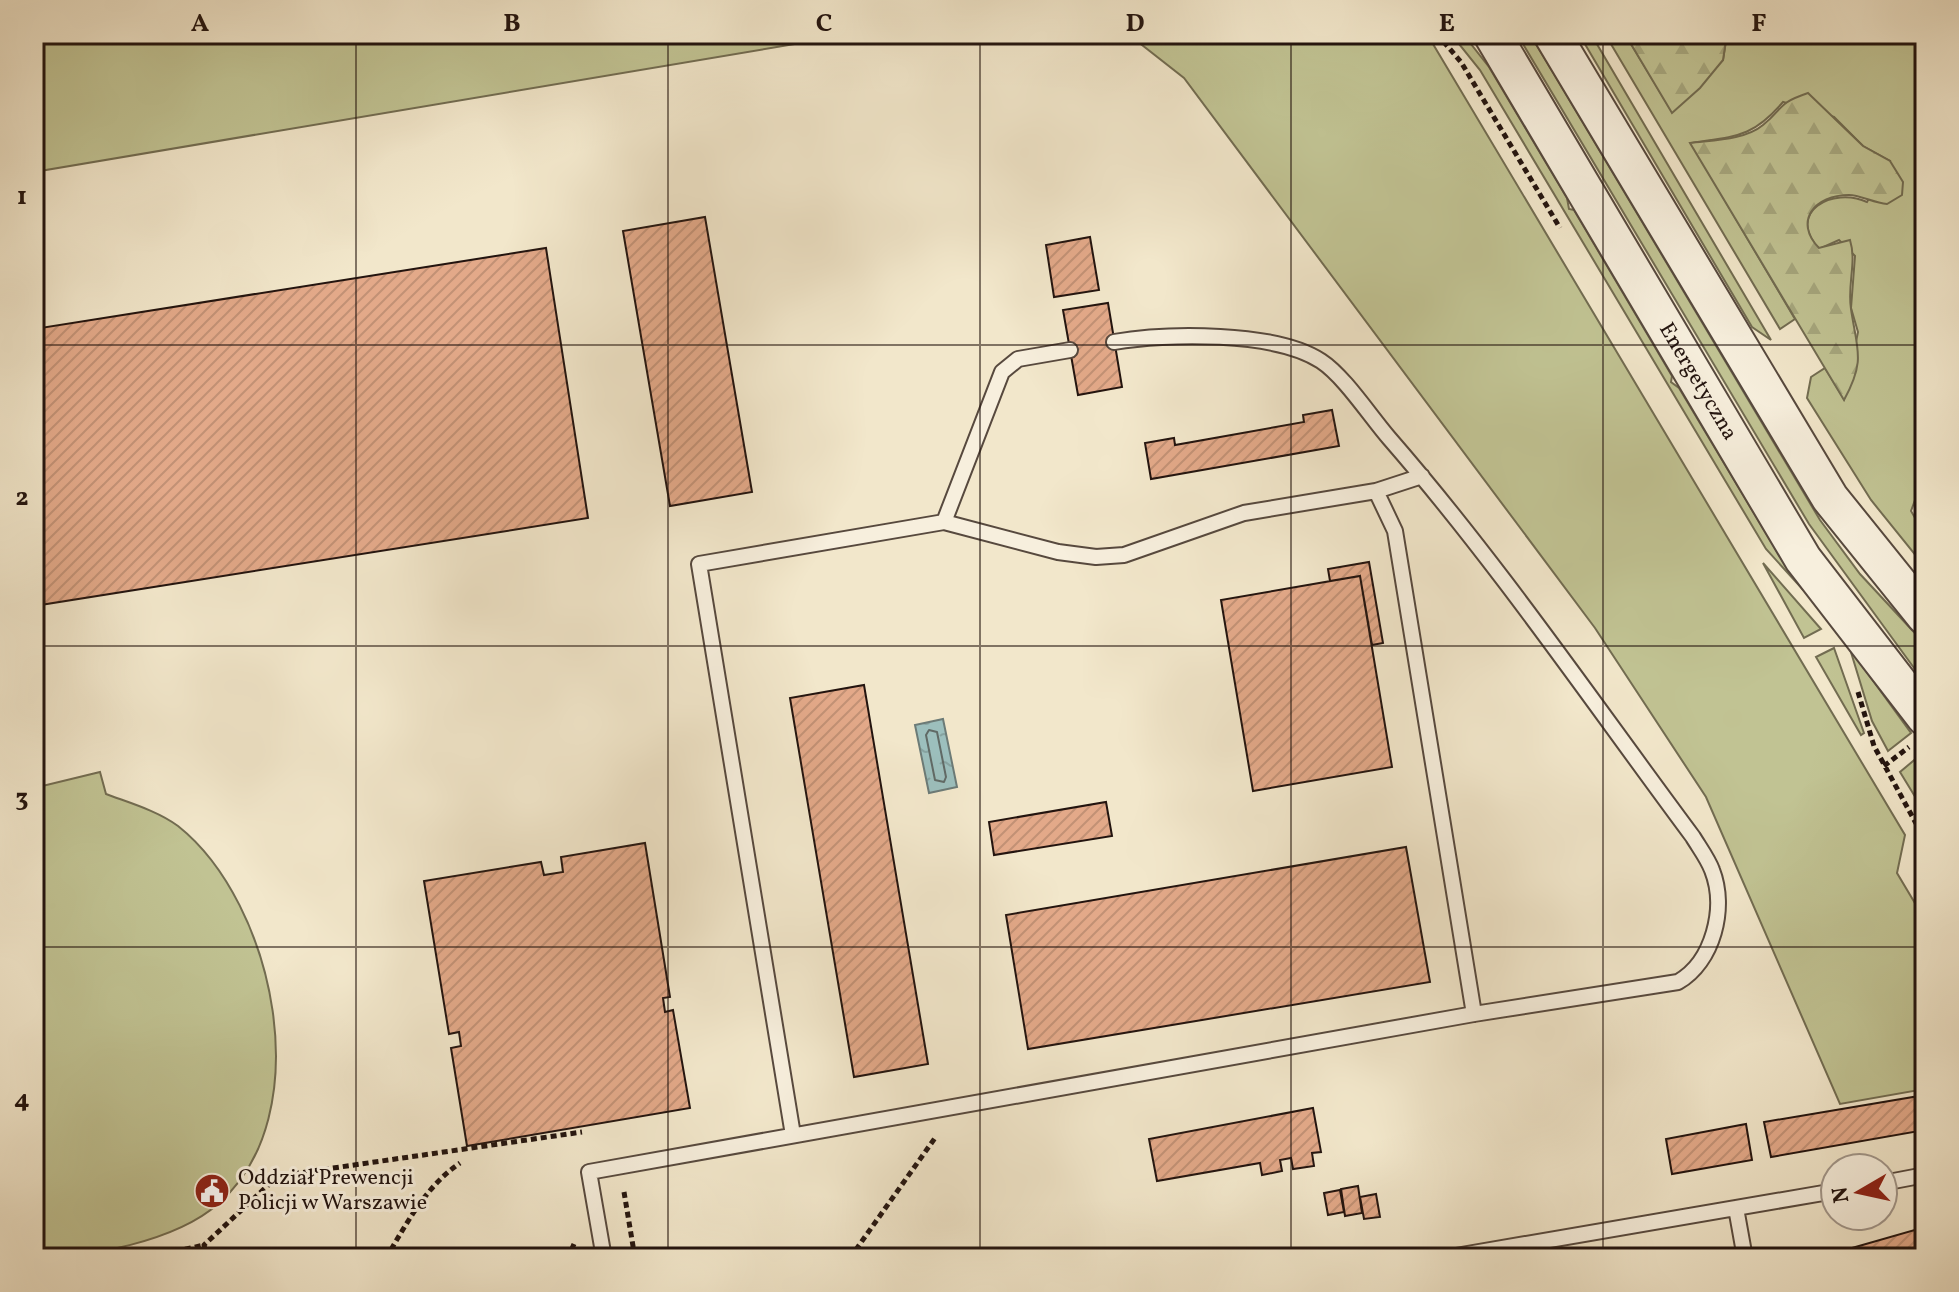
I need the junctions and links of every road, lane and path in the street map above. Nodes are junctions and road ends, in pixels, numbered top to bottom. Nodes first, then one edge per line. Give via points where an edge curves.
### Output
1 (1492, 34) edge
2 (1552, 34) edge
3 (1114, 342) dead end
4 (1070, 350) dead end
5 (1422, 476) junction
6 (1376, 491) junction
7 (944, 522) junction
8 (1925, 616) edge
9 (1925, 717) edge
10 (1884, 766) dead end
11 (1925, 840) edge
12 (1474, 1014) junction
13 (956, 1107) junction
14 (582, 1132) dead end
15 (793, 1135) junction
16 (460, 1163) dead end
17 (1925, 1175) edge
18 (1899, 1180) edge
19 (1819, 1194) edge
20 (625, 1196) dead end
21 (1736, 1208) junction
22 (204, 1245) junction
23 (146, 1258) edge
24 (207, 1258) edge
25 (386, 1258) edge
26 (604, 1258) edge
27 (635, 1258) edge
28 (850, 1258) edge
29 (1444, 1258) edge
30 (1745, 1258) edge

1 - 9 street, Energetyczna via 1803,559
2 - 8 street via 1830,498
3 - 5 lane via 1186,335 1296,348 1323,362
4 - 7 lane via 1018,359 1002,372
5 - 6 lane
5 - 12 lane via 1693,837 1713,872 1718,913 1709,950 1695,972 1678,982
6 - 7 lane via 1244,513 1124,555 1058,552
6 - 12 lane via 1395,531
7 - 15 lane via 699,564
10 - 11 path
12 - 13 lane
13 - 15 lane
13 - 28 path
14 - 22 path via 278,1176
15 - 26 lane via 589,1172
16 - 25 path via 421,1201
17 - 18 lane
19 - 21 lane
20 - 27 path
21 - 29 lane
21 - 30 lane
22 - 23 path
22 - 24 path

